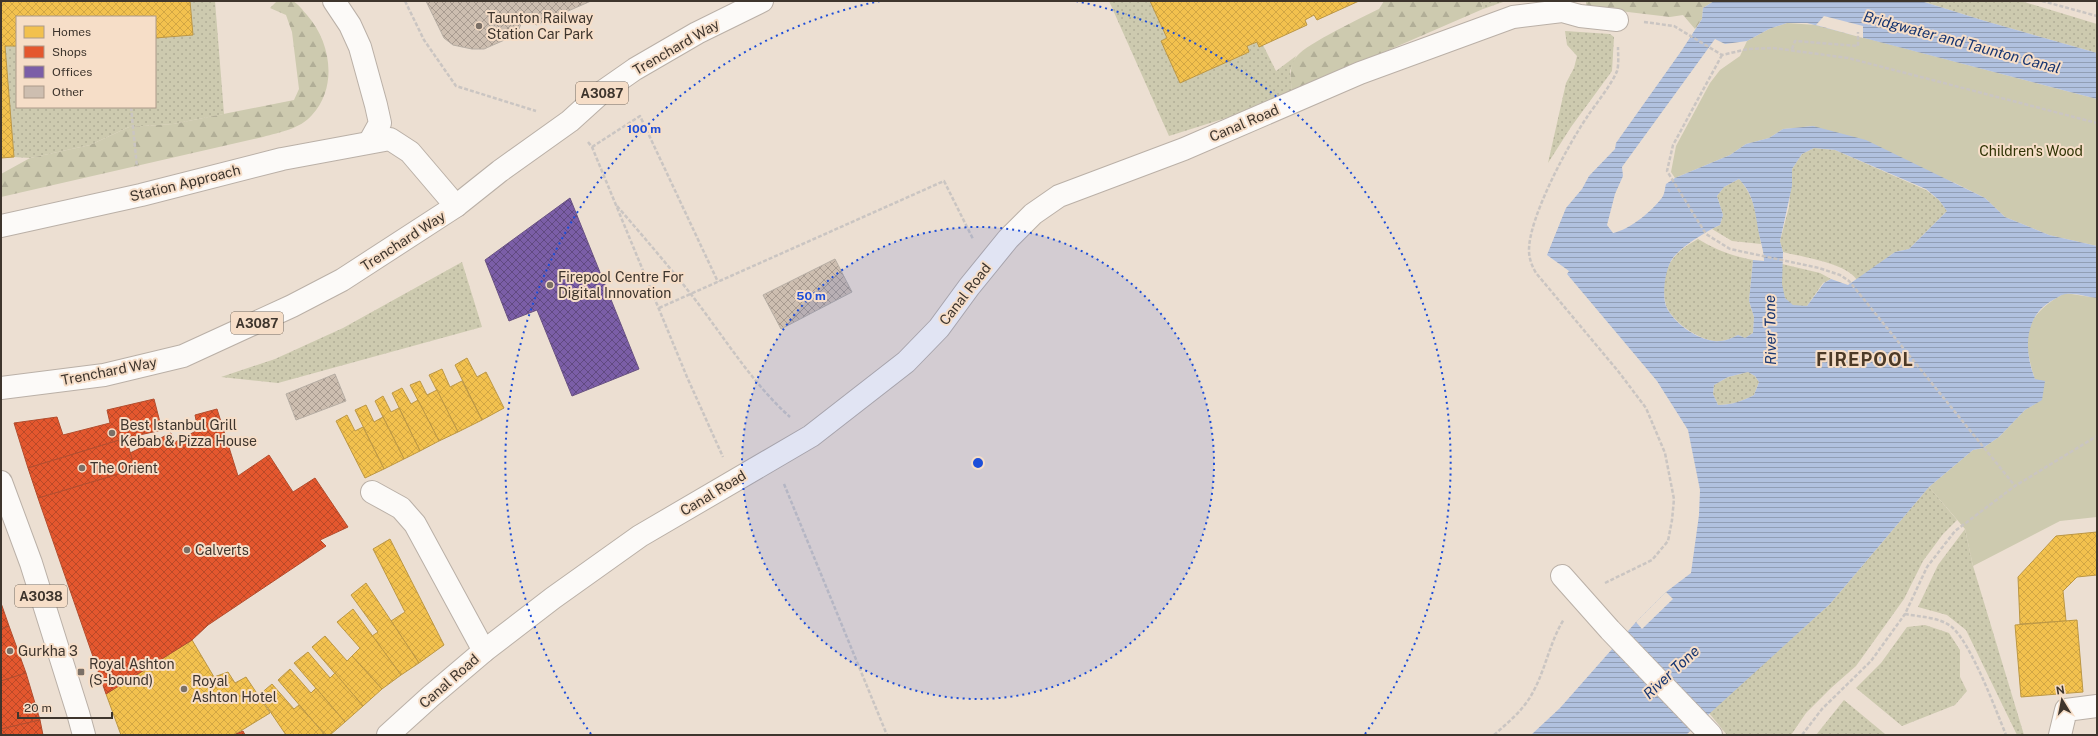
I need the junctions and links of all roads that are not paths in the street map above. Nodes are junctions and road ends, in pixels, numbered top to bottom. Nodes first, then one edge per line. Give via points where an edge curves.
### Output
1 (334, 1) edge
2 (762, 1) edge
3 (1616, 20) road end
4 (370, 141) junction
5 (456, 206) junction
6 (1, 226) edge
7 (1, 388) edge
8 (1, 482) edge
9 (372, 492) dead end
10 (1562, 576) dead end
11 (484, 650) junction
12 (2097, 706) edge
13 (1708, 732) edge
14 (84, 735) edge
15 (388, 735) edge
16 (2060, 735) edge

1 - 4 street via 350,25 360,47 376,105 380,123
2 - 5 street, Trenchard Way / A3087 via 697,33 635,69
3 - 11 street, Canal Road via 1562,11 1513,17 1360,73 1184,149 1059,196 1033,214 1008,240 939,328 906,362 811,436 640,536
4 - 5 street, Station Approach via 390,139 410,152
4 - 6 street, Station Approach via 282,159 141,195
5 - 7 street, Trenchard Way / A3087 via 342,280 183,356 104,375
8 - 14 street, A3038 via 31,563
9 - 11 street via 401,508 415,524
10 - 13 street
11 - 15 street, Canal Road
12 - 16 street via 2066,710

